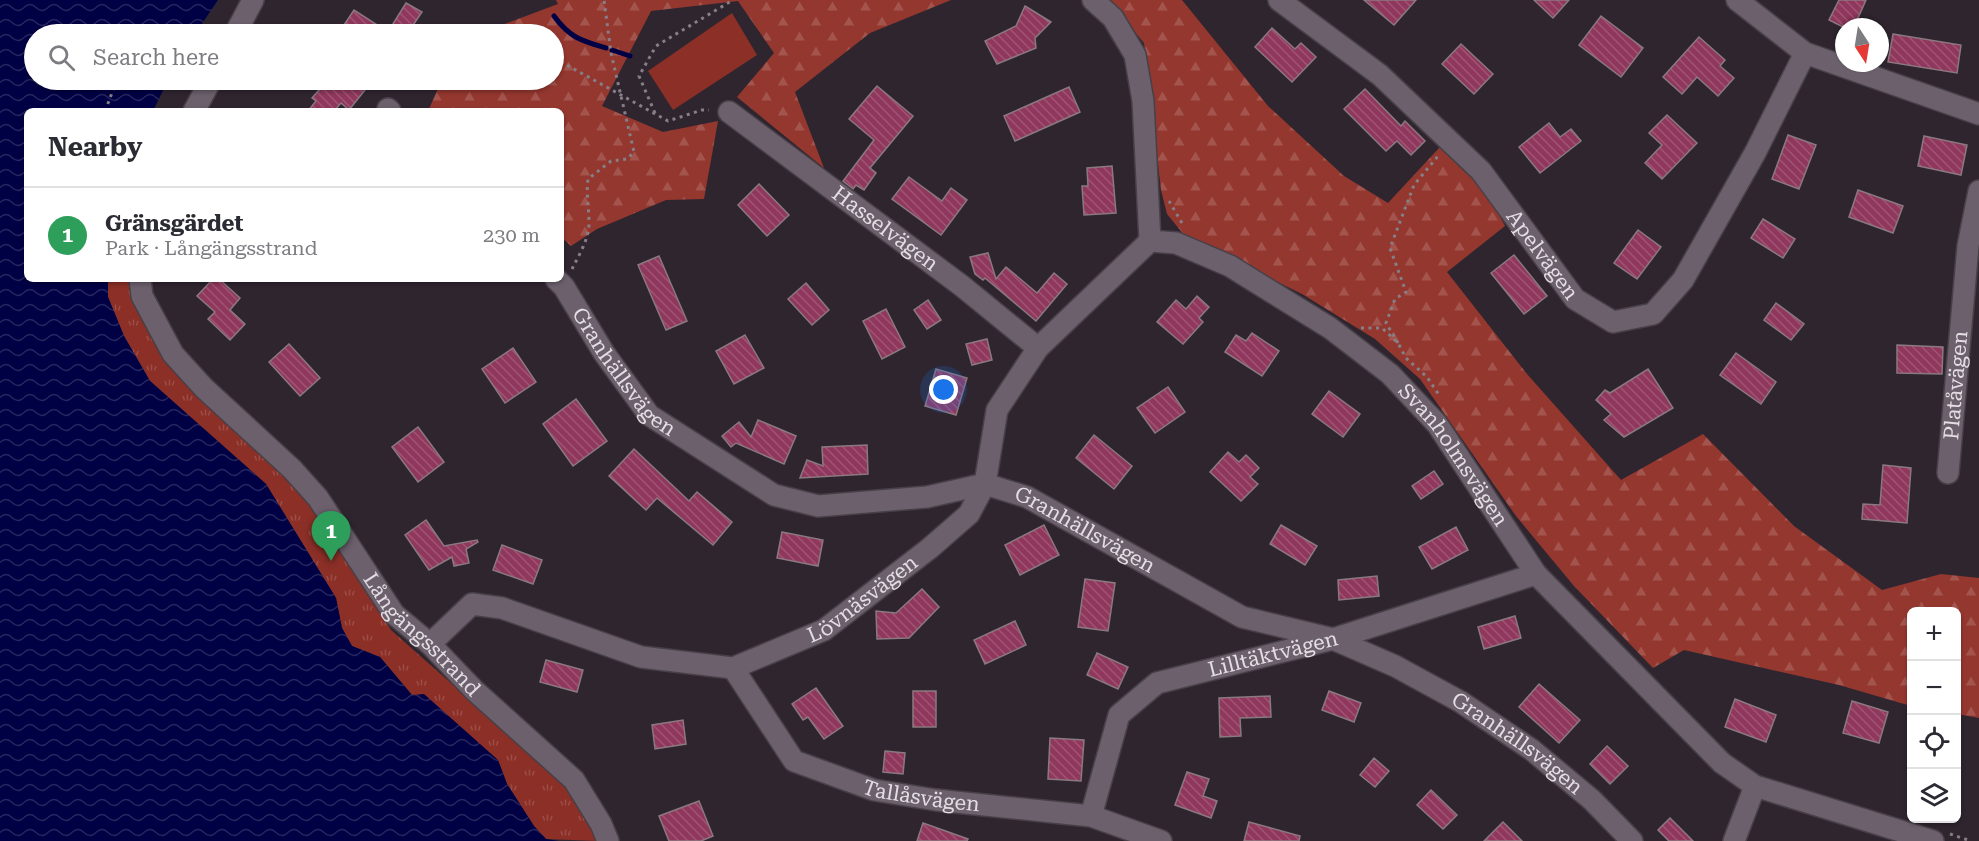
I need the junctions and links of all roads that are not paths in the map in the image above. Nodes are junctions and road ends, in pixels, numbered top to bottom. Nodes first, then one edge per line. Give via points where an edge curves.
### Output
1 (253, 0) edge
2 (1093, 0) edge
3 (1279, 0) edge
4 (1737, 0) edge
5 (240, 24) edge
6 (1805, 53) junction
7 (206, 90) edge
8 (196, 108) edge
9 (729, 112) road end
10 (1979, 114) edge
11 (1979, 191) edge
12 (1150, 241) junction
13 (140, 282) edge
14 (560, 283) edge
15 (1038, 348) junction
16 (1948, 473) dead end
17 (985, 484) junction
18 (1536, 574) junction
19 (1333, 639) junction
20 (430, 644) junction
21 (733, 668) junction
22 (1755, 786) junction
23 (1091, 816) junction
24 (608, 841) edge
25 (1161, 841) edge
26 (1632, 841) edge
27 (1734, 841) edge
28 (1933, 841) edge

1 - 5 street
2 - 12 street via 1113,18 1135,55 1143,101
3 - 6 street, Apelvägen via 1380,75 1450,141 1481,171 1575,299 1613,322 1653,314 1683,280 1755,153
4 - 6 street
6 - 10 street
7 - 8 street
9 - 15 street, Hasselvägen via 962,286
11 - 16 street, Platåvägen via 1968,246
12 - 15 street, Lövnäsvägen
12 - 18 street, Svanholmsvägen via 1176,243 1230,266 1330,328 1390,374 1437,424
13 - 20 street, Långängsstrand via 142,296 173,354 318,498 394,614
14 - 17 street, Granhällsvägen via 649,415 774,495 818,506 927,497
15 - 17 street, Lövnäsvägen via 997,410
17 - 19 street, Granhällsvägen via 1027,497 1242,617
17 - 21 street, Lövnäsvägen via 969,514 824,630
18 - 19 street, Lilltäktvägen
18 - 22 street, Svanholmsvägen via 1722,763
19 - 23 street, Lilltäktvägen via 1157,683 1119,715
19 - 26 street, Granhällsvägen via 1395,666 1461,702 1532,750 1592,800
20 - 21 street, Lövnäsvägen via 472,604 502,608 640,657
20 - 24 street, Långängsstrand via 474,690 574,780
21 - 23 street, Tallåsvägen via 794,762 874,790
22 - 27 street
22 - 28 street, Svanholmsvägen
23 - 25 street, Tallåsvägen

